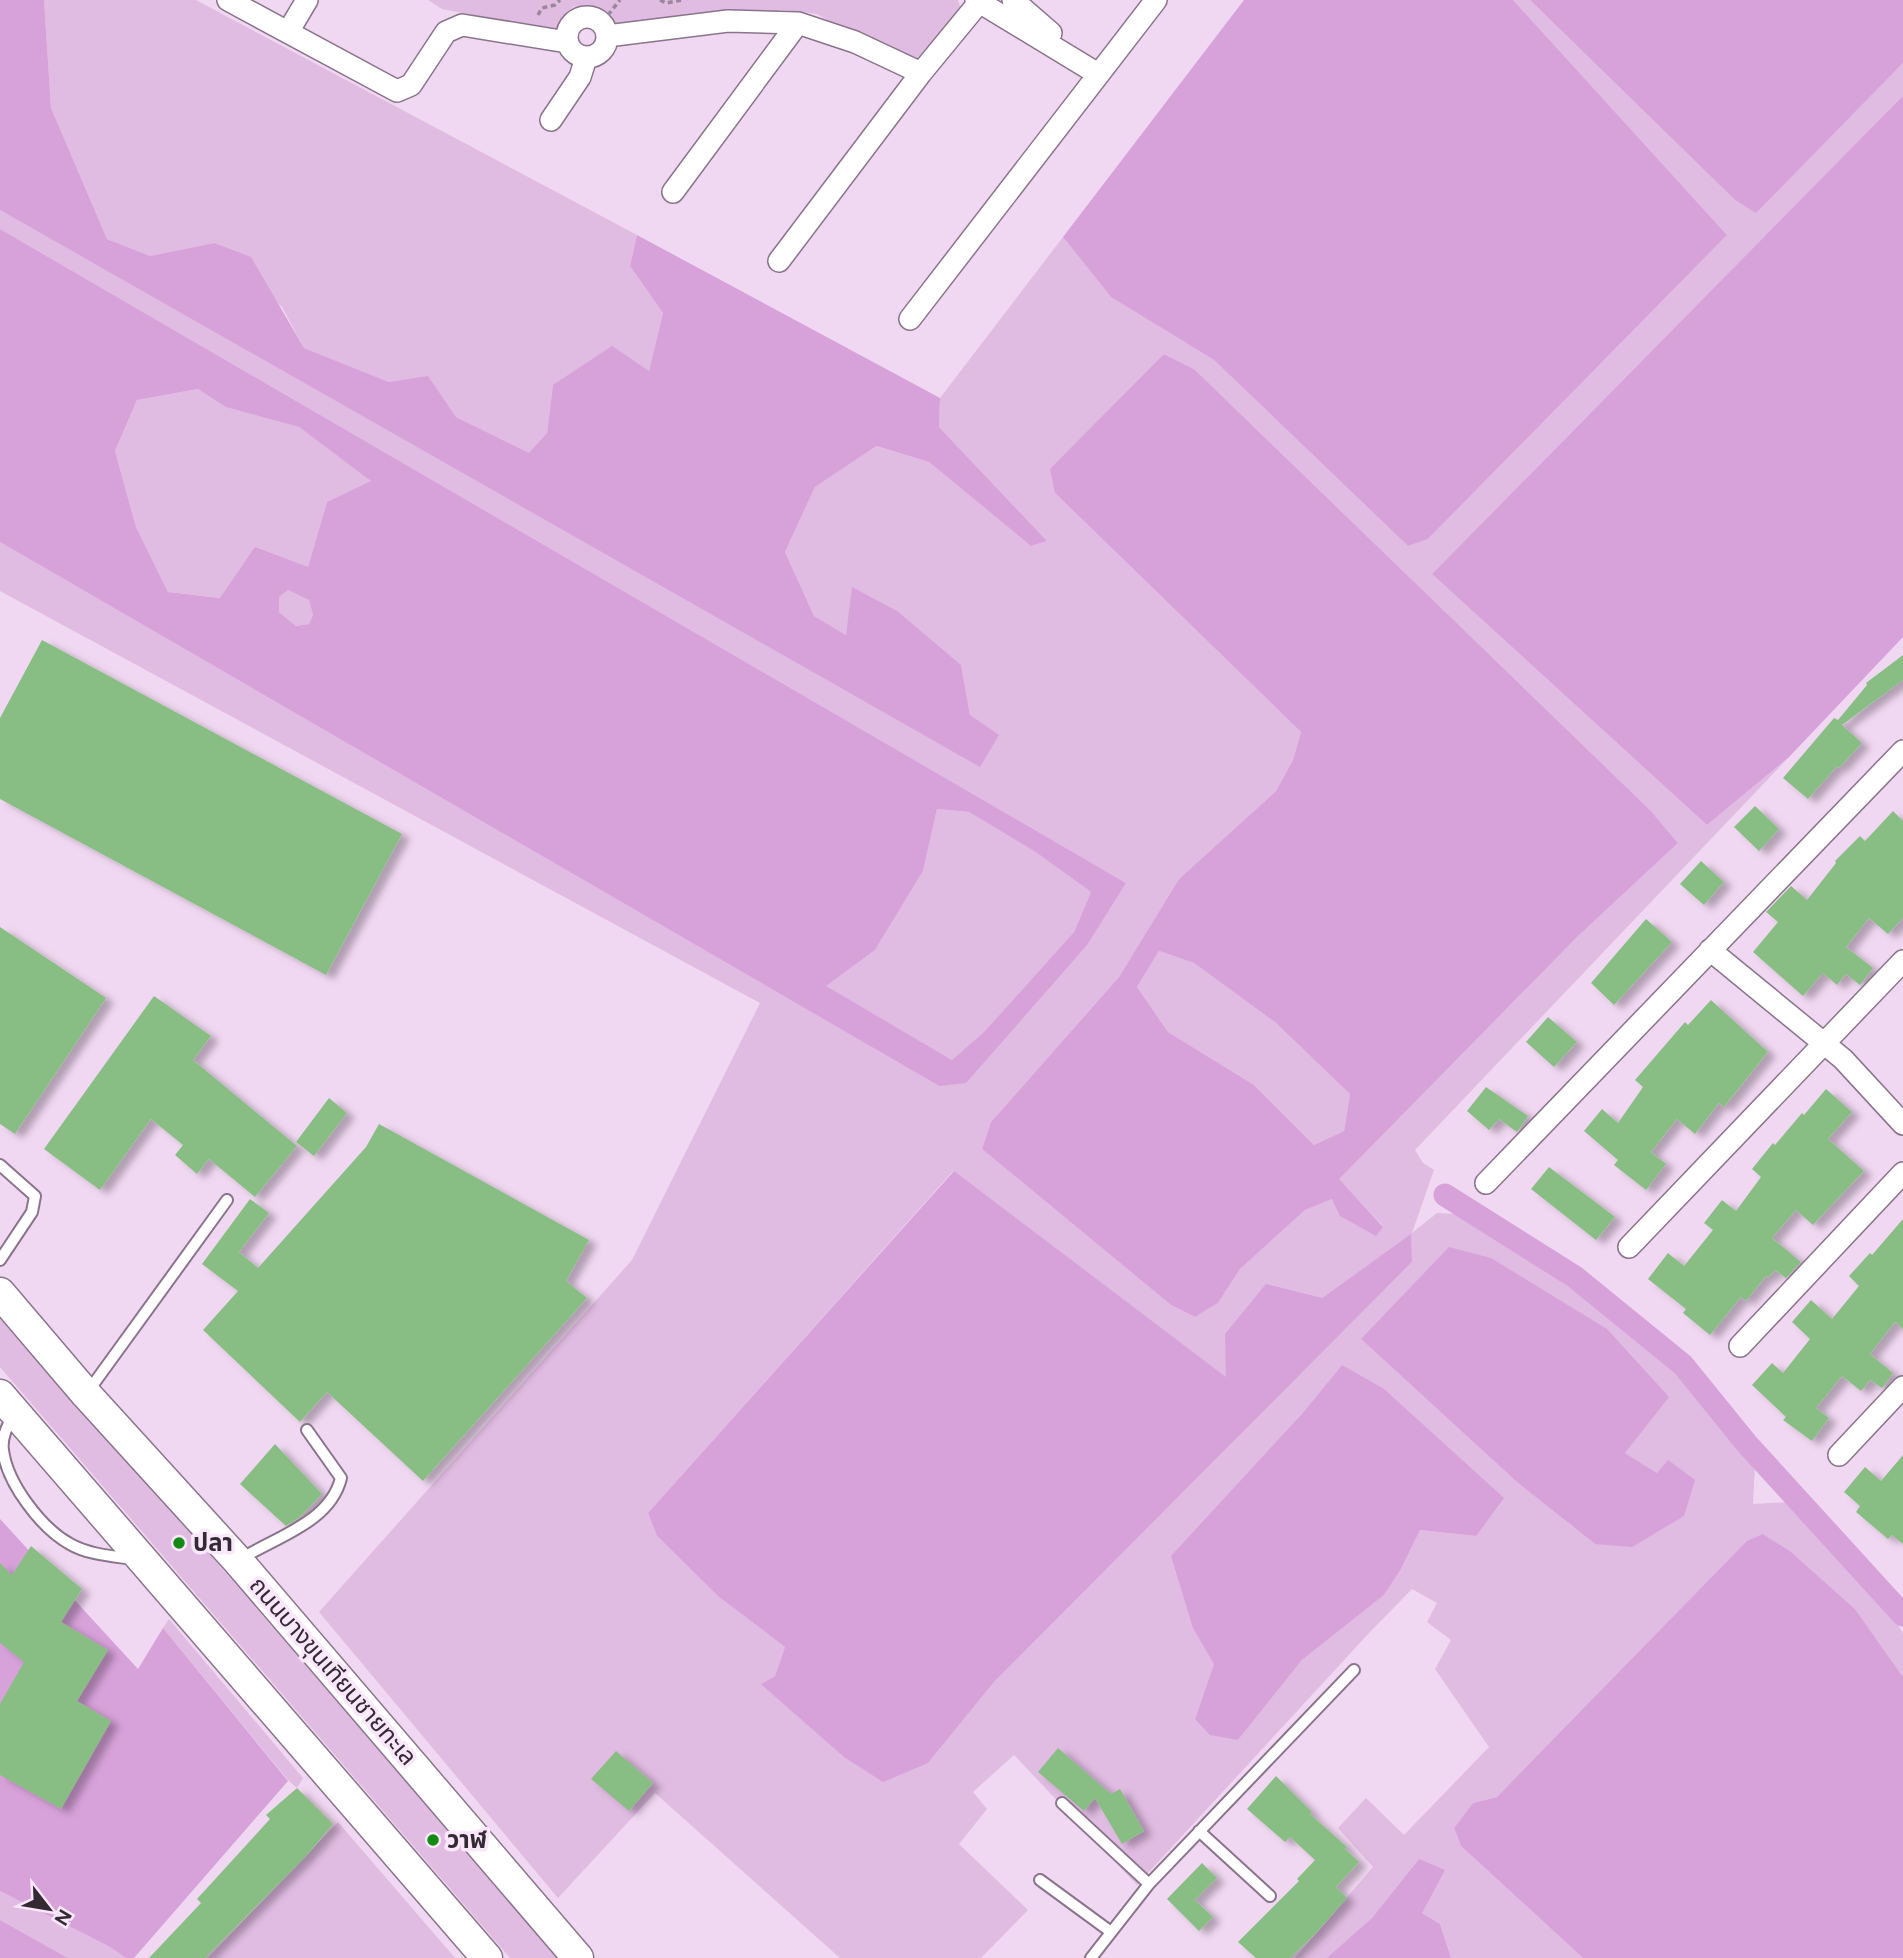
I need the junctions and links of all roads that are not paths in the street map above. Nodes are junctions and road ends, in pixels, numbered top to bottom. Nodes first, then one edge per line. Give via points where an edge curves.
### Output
1 (228, 0) edge
2 (307, 0) edge
3 (979, 0) edge
4 (1013, 0) edge
5 (1156, 0) edge
6 (583, 9) edge
7 (798, 23) junction
8 (288, 32) junction
9 (607, 36) junction
10 (567, 42) junction
11 (586, 58) junction
12 (921, 73) junction
13 (1098, 74) junction
14 (551, 120) dead end
15 (673, 192) dead end
16 (779, 261) dead end
17 (910, 319) dead end
18 (1903, 751) edge
19 (1710, 950) junction
20 (1903, 961) edge
21 (1825, 1045) junction
22 (1903, 1124) edge
23 (0, 1165) edge
24 (1903, 1173) edge
25 (1486, 1184) dead end
26 (227, 1200) dead end
27 (1629, 1247) dead end
28 (0, 1260) edge
29 (0, 1293) edge
30 (1740, 1346) dead end
31 (1903, 1387) edge
32 (86, 1394) junction
33 (7, 1404) edge
34 (307, 1430) dead end
35 (1839, 1455) dead end
36 (143, 1560) junction
37 (238, 1561) junction
38 (1354, 1670) dead end
39 (1062, 1803) dead end
40 (1199, 1832) junction
41 (1040, 1880) dead end
42 (1149, 1884) junction
43 (1270, 1896) dead end
44 (1111, 1933) junction
45 (487, 1958) edge
46 (579, 1958) edge
47 (1091, 1958) edge

1 - 8 street
2 - 8 street
3 - 12 street
3 - 13 street
4 - 13 street
5 - 13 street
6 - 9 street via 602,24
6 - 10 street via 568,29
7 - 9 street via 728,21
7 - 12 street via 855,42
7 - 15 street
8 - 10 street via 397,91 411,85 446,32 463,25
9 - 11 street via 599,54
10 - 11 street via 574,54
11 - 14 street via 580,77
12 - 16 street
13 - 17 street
18 - 19 street
19 - 21 street
19 - 25 street
20 - 21 street
21 - 22 street
21 - 27 street
23 - 28 lane via 35,1196 32,1212
24 - 30 street
26 - 32 lane
29 - 32 main road, ถนนบางขุนเทียนชายทะเล
31 - 35 street
32 - 37 main road, ถนนบางขุนเทียนชายทะเล
33 - 36 main road
33 - 36 lane via 2,1448 11,1475 35,1513 71,1544
34 - 37 lane via 341,1478 338,1489 316,1516
36 - 45 main road
37 - 46 main road, ถนนบางขุนเทียนชายทะเล
38 - 40 lane
39 - 42 lane
40 - 42 lane
40 - 43 lane
41 - 44 lane
42 - 44 lane
44 - 47 lane

